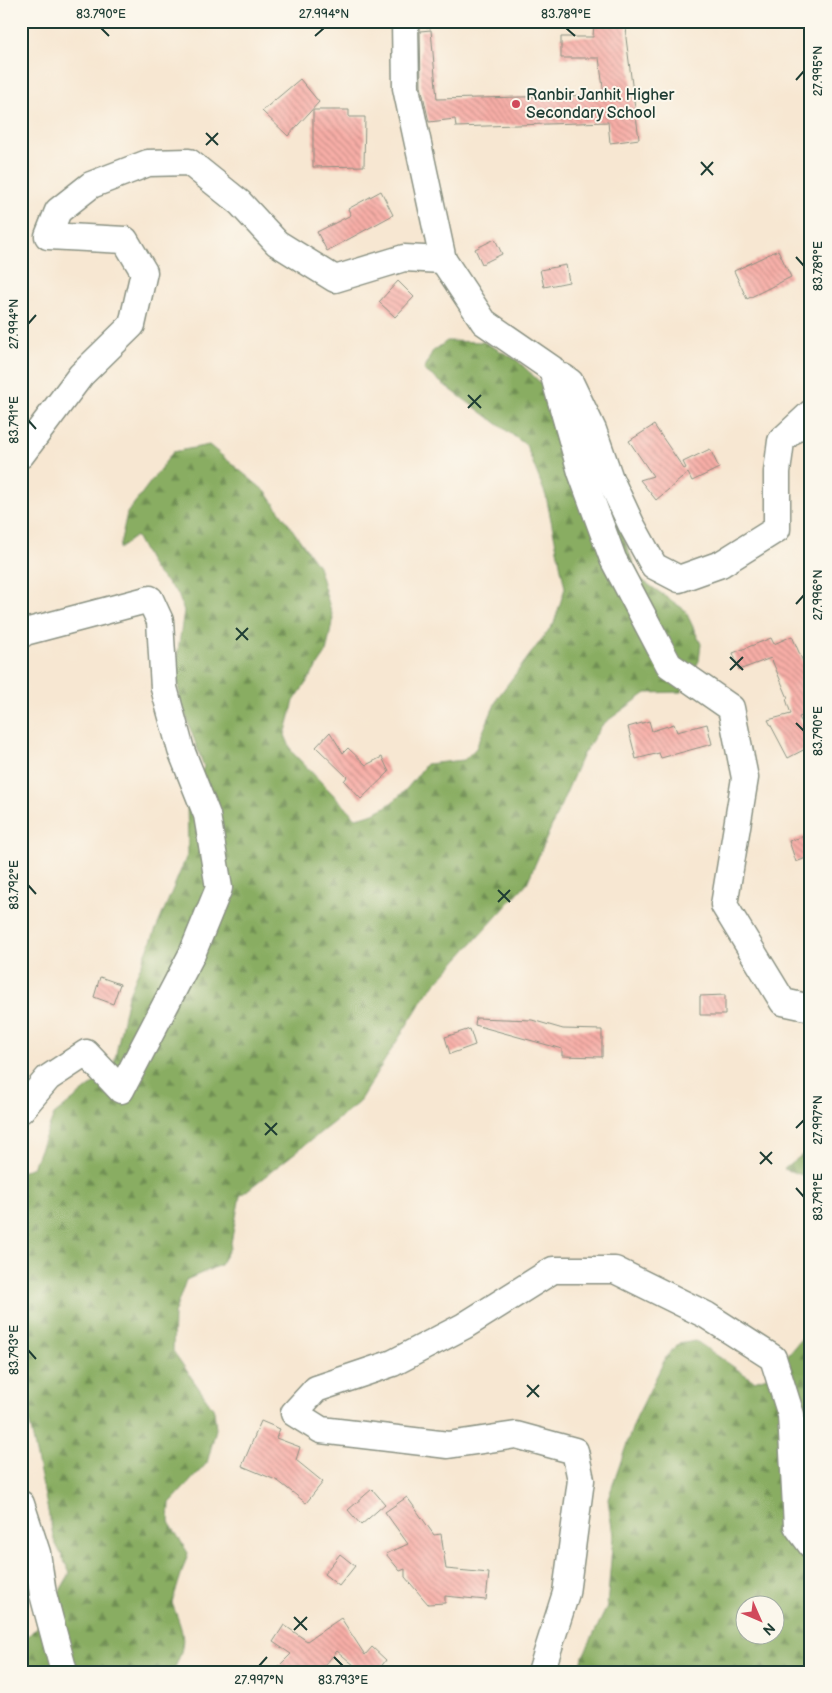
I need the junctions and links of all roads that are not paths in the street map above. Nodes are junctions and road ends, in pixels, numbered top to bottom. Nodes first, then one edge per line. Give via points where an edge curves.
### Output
1 (405, 21) edge
2 (443, 260) junction
3 (552, 370) junction
4 (811, 413) edge
5 (21, 456) edge
6 (21, 635) edge
7 (811, 1008) edge
8 (21, 1110) edge
9 (21, 1504) edge
10 (811, 1545) edge
11 (64, 1672) edge
12 (541, 1672) edge

1 - 2 street via 406,88
2 - 3 street via 484,322
2 - 5 street via 404,258 335,279 277,243 240,202 190,162 148,164 91,185 58,211 48,236 125,240 144,272 132,325 81,375
3 - 4 street via 570,382 593,430 630,524 654,566 679,579 721,564 776,528 781,441
3 - 7 street via 581,472 614,560 669,665 730,708 744,778 724,905 783,1002
6 - 8 street via 150,599 160,620 164,688 181,750 207,815 219,888 192,954 122,1090 86,1053 48,1078
9 - 11 street via 37,1553 43,1594
10 - 12 street via 797,1526 791,1415 773,1358 706,1315 615,1270 553,1270 464,1326 393,1363 316,1389 294,1413 321,1430 448,1445 516,1435 575,1451 580,1480 566,1593

